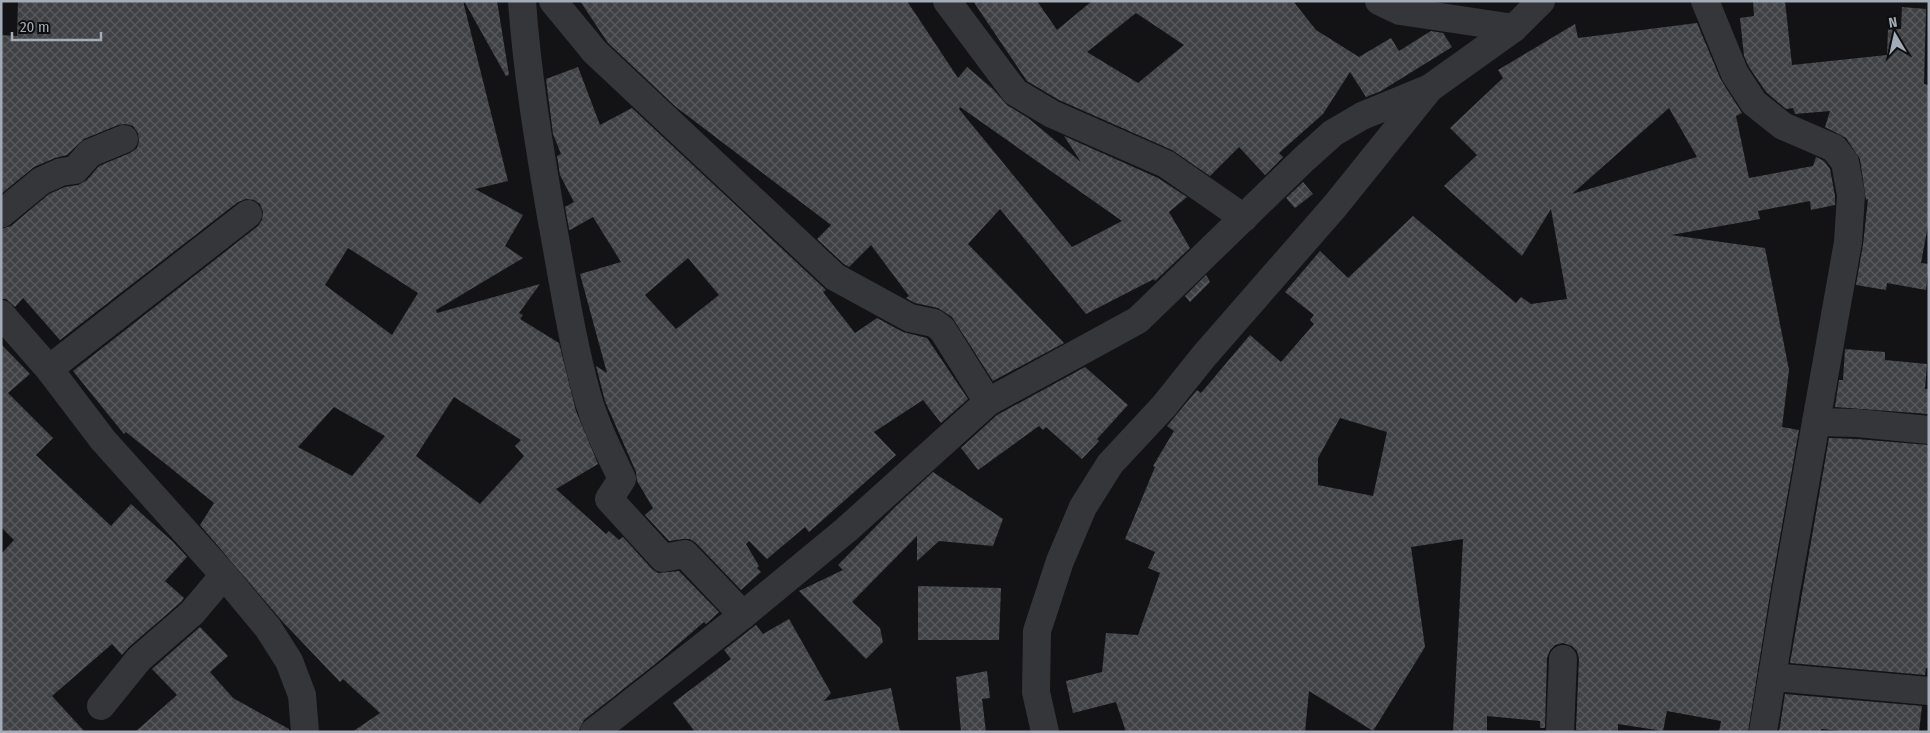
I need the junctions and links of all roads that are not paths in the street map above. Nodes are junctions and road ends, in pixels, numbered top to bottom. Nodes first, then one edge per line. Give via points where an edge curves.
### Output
1 (522, 1) edge
2 (553, 1) edge
3 (947, 1) edge
4 (1379, 1) edge
5 (1541, 1) edge
6 (1705, 1) edge
7 (1514, 28) junction
8 (1430, 88) junction
9 (124, 139) dead end
10 (1, 214) edge
11 (248, 214) dead end
12 (1244, 218) junction
13 (1, 314) edge
14 (49, 369) junction
15 (988, 402) junction
16 (1816, 422) junction
17 (1929, 430) edge
18 (224, 575) junction
19 (744, 615) junction
20 (1563, 659) dead end
21 (1772, 677) junction
22 (1929, 691) edge
23 (101, 706) dead end
24 (305, 732) edge
25 (594, 732) edge
26 (1044, 732) edge
27 (1560, 732) edge
28 (1763, 732) edge

1 - 19 street via 525,50 544,172 576,344 587,396 622,479 609,498 663,558 685,554
2 - 15 street via 595,52 835,277 910,318 934,323 942,329
3 - 12 street via 1015,92 1052,114 1166,164
4 - 7 street via 1400,10
5 - 7 street
6 - 16 street via 1735,74 1754,102 1783,126 1834,148 1845,162 1851,195 1848,242
7 - 8 street
8 - 12 street via 1362,116 1333,133
8 - 26 street via 1329,213 1164,406 1110,464 1083,507 1060,561 1037,631 1036,692
9 - 10 street via 90,153 75,170 41,181
11 - 14 street
12 - 15 street via 1138,320
13 - 14 street
14 - 18 street via 103,440
15 - 19 street via 846,530
16 - 17 street
16 - 21 street
18 - 23 street via 192,613 139,659
18 - 24 street via 268,628 289,661 302,695
19 - 25 street
20 - 27 street
21 - 22 street
21 - 28 street

